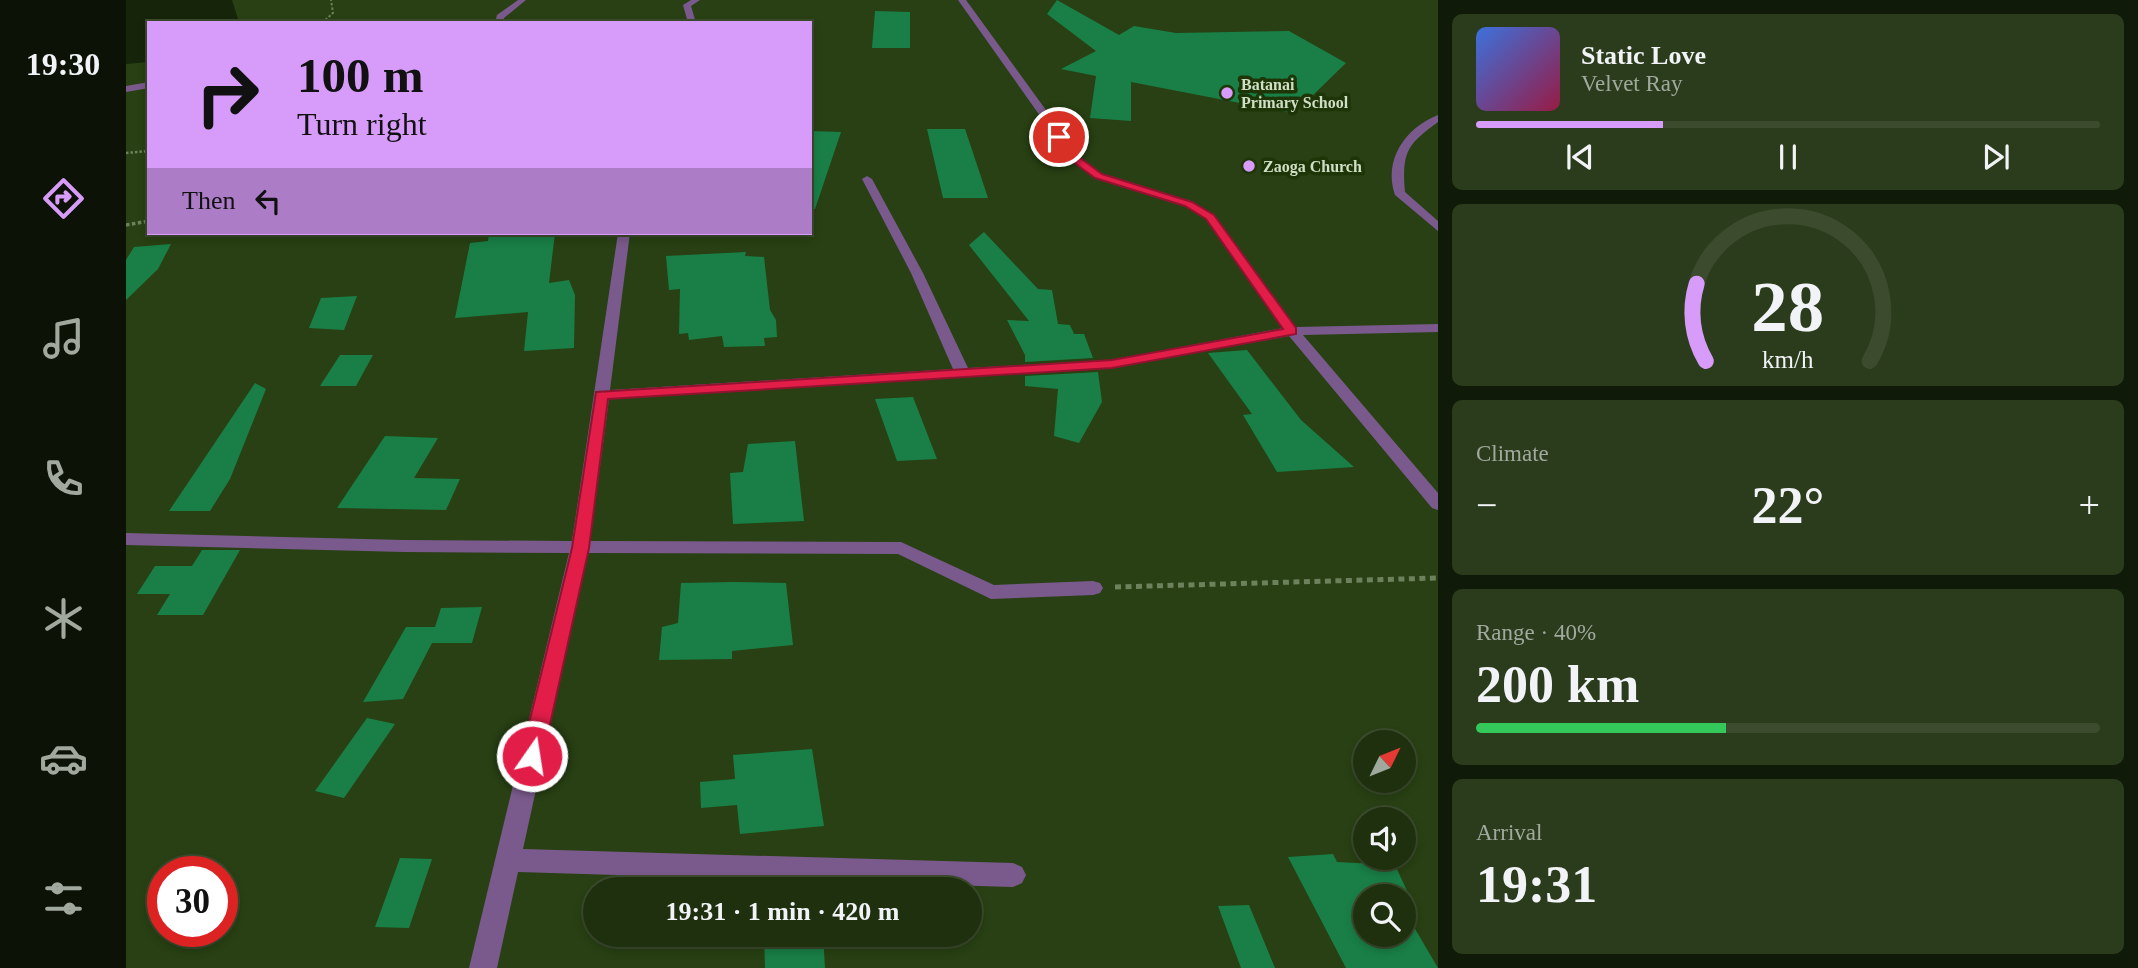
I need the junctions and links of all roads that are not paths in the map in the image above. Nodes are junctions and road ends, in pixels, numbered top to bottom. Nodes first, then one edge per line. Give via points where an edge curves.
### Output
1 (522, 0) edge
2 (696, 0) edge
3 (962, 0) edge
4 (499, 21) edge
5 (691, 21) edge
6 (147, 85) edge
7 (126, 89) edge
8 (1438, 118) edge
9 (867, 179) dead end
10 (1438, 227) edge
11 (624, 235) edge
12 (1438, 328) edge
13 (1292, 331) junction
14 (962, 372) junction
15 (601, 395) junction
16 (1438, 504) edge
17 (126, 539) edge
18 (580, 548) junction
19 (1093, 588) road end
20 (508, 860) junction
21 (1013, 875) dead end
22 (483, 968) edge

1 - 4 street
2 - 5 street via 687,5
3 - 13 street via 1076,159 1098,176 1189,204 1210,217
6 - 7 street
8 - 10 street via 1410,138 1396,162 1399,192
9 - 14 street
11 - 15 street
12 - 13 street
13 - 14 street via 1112,364
13 - 16 street
14 - 15 street
15 - 18 street
17 - 18 street
18 - 19 street via 901,548 991,592
18 - 20 street
20 - 21 street
20 - 22 street

